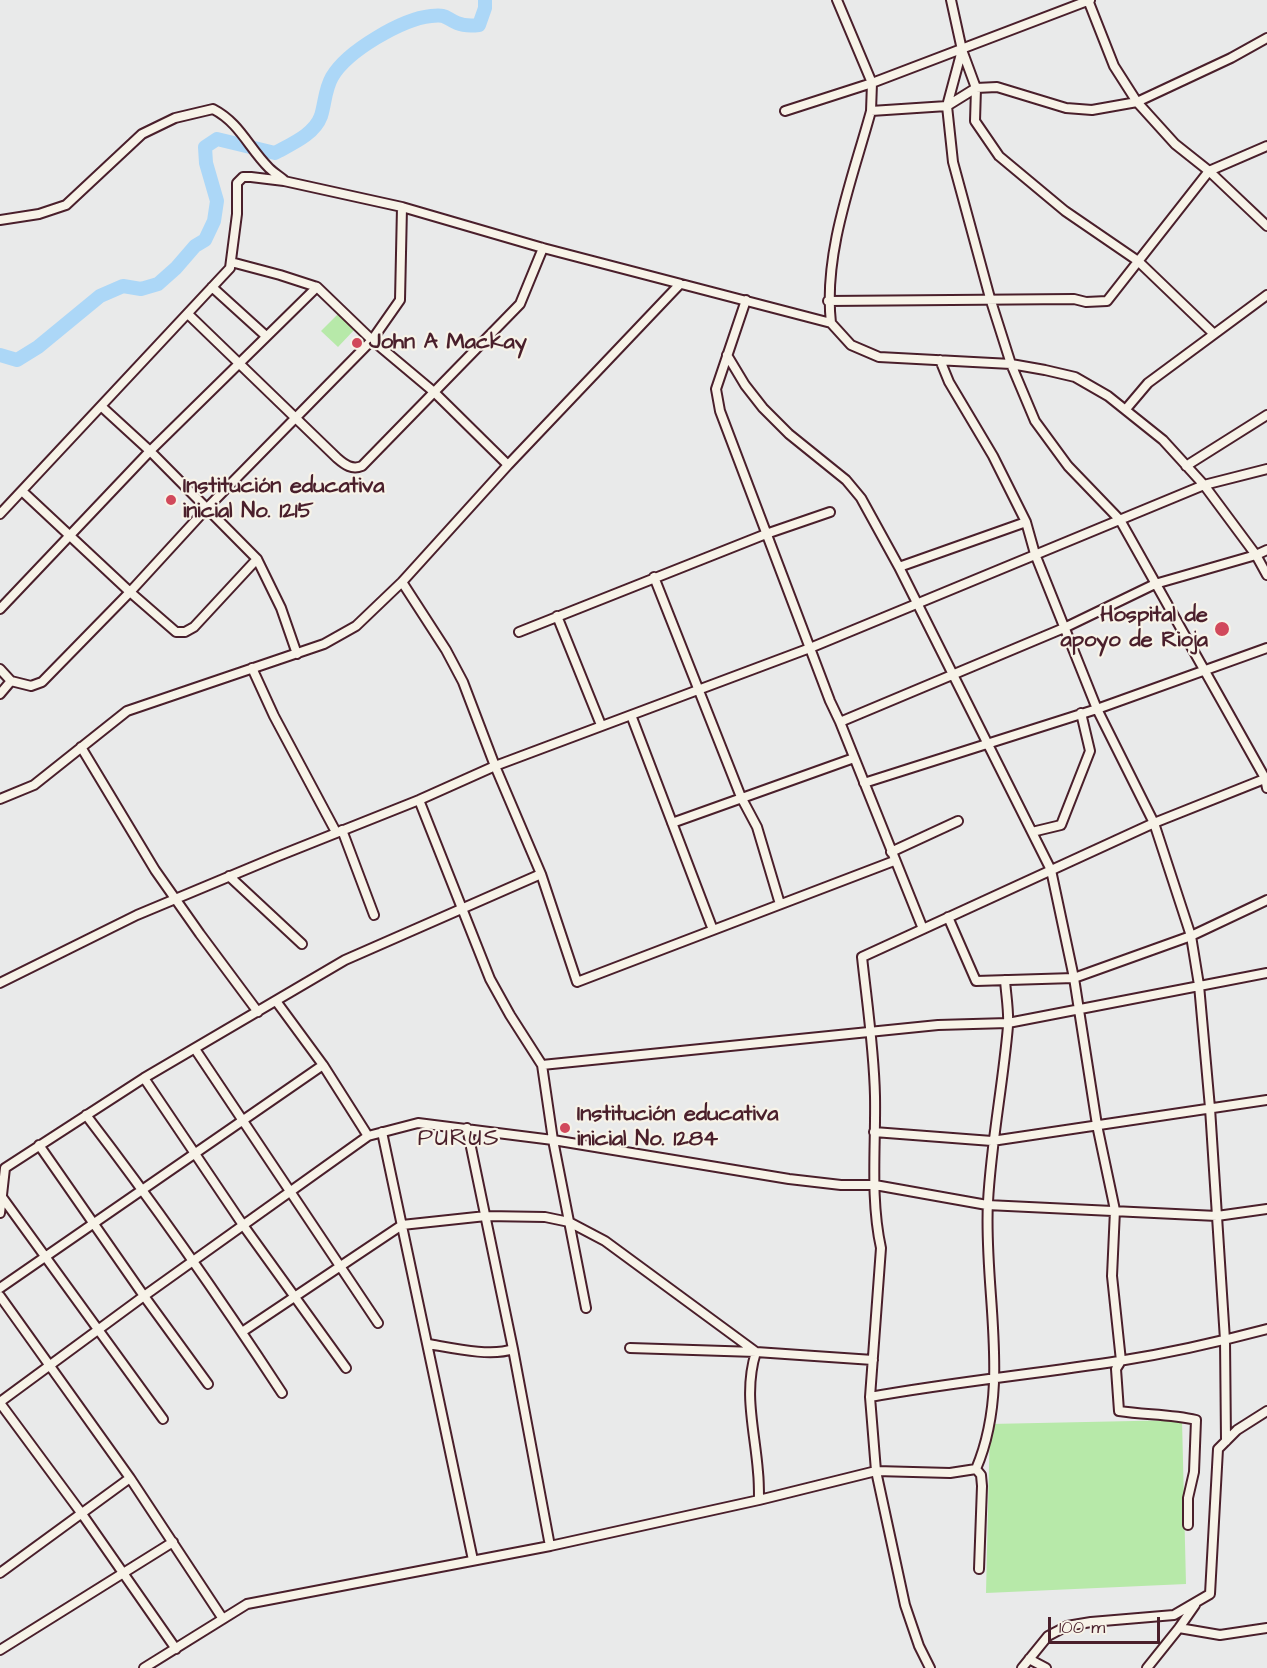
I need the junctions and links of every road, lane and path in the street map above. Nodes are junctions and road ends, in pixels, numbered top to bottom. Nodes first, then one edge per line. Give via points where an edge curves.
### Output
1 (837, 0) edge
2 (951, 0) edge
3 (1089, 0) edge
4 (1267, 38) edge
5 (962, 50) junction
6 (872, 83) junction
7 (976, 88) junction
8 (1137, 102) junction
9 (946, 106) junction
10 (785, 111) dead end
11 (871, 111) junction
12 (1267, 146) edge
13 (1209, 171) junction
14 (284, 180) junction
15 (402, 207) junction
16 (0, 220) edge
17 (1267, 226) edge
18 (543, 248) junction
19 (1138, 261) junction
20 (231, 262) junction
21 (680, 284) junction
22 (212, 287) junction
23 (316, 287) junction
24 (1267, 295) edge
25 (990, 298) junction
26 (746, 300) junction
27 (828, 301) junction
28 (188, 314) junction
29 (831, 323) junction
30 (1214, 334) junction
31 (266, 336) junction
32 (372, 340) junction
33 (728, 355) junction
34 (940, 360) junction
35 (238, 363) junction
36 (1011, 364) junction
37 (434, 392) junction
38 (102, 407) junction
39 (1126, 409) junction
40 (1267, 415) edge
41 (295, 419) junction
42 (150, 451) junction
43 (508, 465) junction
44 (1186, 466) junction
45 (1267, 469) edge
46 (1204, 485) junction
47 (22, 491) junction
48 (207, 508) junction
49 (830, 512) dead end
50 (0, 514) edge
51 (1120, 520) junction
52 (1026, 522) junction
53 (766, 534) junction
54 (70, 537) junction
55 (1267, 550) edge
56 (1035, 554) junction
57 (1256, 555) junction
58 (257, 559) junction
59 (899, 567) junction
60 (1267, 575) edge
61 (654, 577) junction
62 (402, 582) junction
63 (1155, 584) junction
64 (130, 592) junction
65 (918, 603) junction
66 (0, 609) edge
67 (557, 616) junction
68 (1064, 628) junction
69 (519, 632) dead end
70 (810, 648) junction
71 (1267, 648) edge
72 (297, 654) junction
73 (252, 668) junction
74 (0, 669) edge
75 (1204, 671) junction
76 (952, 676) junction
77 (11, 681) junction
78 (699, 688) junction
79 (0, 694) edge
80 (1096, 709) junction
81 (1081, 713) junction
82 (631, 715) junction
83 (840, 722) junction
84 (601, 725) junction
85 (987, 742) junction
86 (81, 747) junction
87 (854, 758) junction
88 (495, 766) junction
89 (1266, 778) edge
90 (864, 783) junction
91 (1267, 788) edge
92 (741, 797) junction
93 (0, 799) edge
94 (419, 800) junction
95 (958, 821) dead end
96 (672, 823) junction
97 (1154, 823) junction
98 (339, 831) junction
99 (1032, 832) junction
100 (891, 852) junction
101 (894, 861) junction
102 (1051, 870) junction
103 (542, 874) junction
104 (229, 876) junction
105 (176, 899) junction
106 (1267, 900) edge
107 (780, 904) junction
108 (462, 908) junction
109 (374, 915) dead end
110 (948, 917) junction
111 (923, 929) junction
112 (713, 930) junction
113 (1191, 936) junction
114 (302, 944) dead end
115 (1267, 973) edge
116 (1074, 978) junction
117 (1005, 980) junction
118 (0, 983) edge
119 (1199, 985) junction
120 (276, 1001) junction
121 (1078, 1009) junction
122 (258, 1012) junction
123 (1008, 1023) junction
124 (870, 1031) junction
125 (195, 1049) junction
126 (323, 1065) junction
127 (542, 1065) junction
128 (144, 1078) junction
129 (1267, 1100) edge
130 (1210, 1108) junction
131 (86, 1115) junction
132 (243, 1120) junction
133 (1097, 1125) junction
134 (467, 1128) junction
135 (382, 1132) junction
136 (874, 1132) junction
137 (368, 1136) junction
138 (553, 1140) junction
139 (992, 1141) junction
140 (39, 1145) junction
141 (195, 1154) junction
142 (875, 1185) junction
143 (143, 1190) junction
144 (292, 1192) junction
145 (2, 1197) junction
146 (987, 1205) junction
147 (1267, 1209) edge
148 (1115, 1210) junction
149 (0, 1213) edge
150 (486, 1216) junction
151 (1217, 1216) junction
152 (569, 1222) junction
153 (93, 1224) junction
154 (243, 1225) junction
155 (402, 1225) junction
156 (45, 1256) junction
157 (193, 1262) junction
158 (341, 1267) junction
159 (0, 1288) edge
160 (0, 1296) edge
161 (144, 1296) junction
162 (295, 1297) junction
163 (586, 1308) dead end
164 (378, 1323) dead end
165 (1267, 1329) edge
166 (99, 1331) junction
167 (242, 1332) junction
168 (1225, 1340) junction
169 (428, 1344) junction
170 (630, 1348) dead end
171 (513, 1349) junction
172 (756, 1352) junction
173 (873, 1360) junction
174 (1120, 1360) junction
175 (50, 1367) junction
176 (346, 1368) dead end
177 (994, 1377) junction
178 (208, 1384) dead end
179 (282, 1394) dead end
180 (870, 1397) junction
181 (0, 1403) edge
182 (1267, 1411) edge
183 (163, 1419) dead end
184 (1226, 1441) junction
185 (976, 1469) junction
186 (876, 1471) junction
187 (130, 1478) junction
188 (759, 1500) junction
189 (82, 1514) junction
190 (1188, 1525) dead end
191 (173, 1542) junction
192 (550, 1546) junction
193 (473, 1560) junction
194 (979, 1569) dead end
195 (123, 1573) junction
196 (0, 1574) edge
197 (1197, 1602) junction
198 (223, 1619) junction
199 (1179, 1628) junction
200 (1267, 1628) edge
201 (176, 1649) junction
202 (0, 1650) edge
203 (1029, 1659) junction
204 (144, 1668) edge
205 (930, 1668) edge
206 (1022, 1668) edge
207 (1046, 1668) edge
208 (1147, 1668) edge

1 - 6 street
2 - 5 street
3 - 5 street
3 - 8 street via 1114,66
4 - 8 street
5 - 6 street
5 - 7 street
5 - 9 street
6 - 10 street
6 - 11 street
7 - 8 street via 997,87 1066,108 1092,110
7 - 9 street
7 - 19 street via 975,121 999,156 1065,211
8 - 13 street via 1175,144
9 - 11 street
9 - 25 street via 953,162
11 - 27 street via 835,243
12 - 13 street
13 - 17 street
13 - 19 street
14 - 15 street
14 - 16 street via 268,167 226,116 213,109 175,118 142,134 66,205
14 - 20 street via 243,177 237,183
15 - 18 street
15 - 32 street via 400,300
18 - 21 street
18 - 37 street via 520,304
19 - 25 street via 1107,301
19 - 30 street
20 - 22 street
20 - 23 street
21 - 26 street
21 - 43 street
22 - 28 street
22 - 31 street
23 - 31 street
23 - 32 street
24 - 30 street
25 - 27 street
25 - 36 street
26 - 29 street
26 - 33 street
27 - 29 street
28 - 35 street
28 - 38 street
29 - 34 street via 851,345 879,357
30 - 39 street via 1148,383
31 - 35 street
32 - 37 street
32 - 41 street
33 - 53 street via 716,388 720,411
33 - 59 street via 763,408 846,480 861,498
34 - 36 street
34 - 52 street
35 - 41 street
35 - 42 street
36 - 39 street via 1075,377
36 - 51 street via 1035,421 1068,466
37 - 41 street via 362,466 354,468 344,464
37 - 43 street
38 - 42 street
38 - 47 street
39 - 44 street via 1163,440
40 - 44 street
41 - 48 street
42 - 48 street
42 - 54 street
43 - 62 street
44 - 46 street
45 - 46 street
46 - 51 street
46 - 57 street
47 - 50 street
47 - 54 street
48 - 58 street
48 - 64 street
49 - 53 street
51 - 56 street
51 - 63 street
52 - 56 street
52 - 59 street
53 - 61 street
53 - 70 street
54 - 64 street
54 - 66 street
55 - 57 street
56 - 65 street
56 - 68 street
57 - 60 street
57 - 63 street
58 - 64 street via 212,610 185,632 170,628
58 - 72 street via 281,608
59 - 65 street
61 - 67 street
61 - 78 street
62 - 72 street via 340,637
62 - 88 street via 446,650 472,703
63 - 68 street
63 - 75 street
64 - 77 street via 42,682 31,686
65 - 70 street
65 - 76 street
67 - 69 street
67 - 84 street
68 - 76 street
68 - 80 street
70 - 78 street
70 - 83 street
71 - 75 street
72 - 73 street
73 - 86 street via 127,711
73 - 98 street via 274,716
74 - 77 street
75 - 80 street
75 - 89 street
76 - 83 street
76 - 85 street
77 - 79 street
78 - 82 street
78 - 92 street
80 - 81 street
80 - 97 street
81 - 85 street
81 - 99 street via 1090,751 1060,825
82 - 84 street
82 - 96 street
83 - 87 street
84 - 88 street
85 - 90 street
85 - 99 street
86 - 93 street via 34,785
86 - 105 street
87 - 90 street
87 - 92 street
88 - 94 street
88 - 103 street
89 - 91 street
89 - 97 street
90 - 100 street
92 - 96 street
92 - 107 street via 757,827
94 - 98 street
94 - 108 street
95 - 100 street
96 - 112 street
97 - 102 street
97 - 113 street
98 - 104 street
98 - 109 street
99 - 102 street
100 - 101 street
101 - 107 street
101 - 111 street
102 - 110 street
102 - 116 street
103 - 108 street
103 - 112 street via 577,982
104 - 105 street
104 - 114 street
105 - 118 street
105 - 122 street
106 - 113 street
107 - 112 street
108 - 120 street via 345,960
108 - 127 street via 490,979
110 - 111 street
110 - 117 street via 976,981
111 - 124 street via 862,957
113 - 116 street
113 - 119 street
115 - 119 street
116 - 117 street
116 - 121 street
117 - 123 street
119 - 121 street
119 - 130 street
120 - 122 street
120 - 126 street
121 - 123 street
121 - 133 street
122 - 125 street
123 - 124 street
123 - 139 street
124 - 127 street
124 - 136 street
125 - 128 street
125 - 132 street
126 - 132 street
126 - 137 street
127 - 138 street
128 - 131 street
128 - 141 street
129 - 130 street
130 - 133 street
130 - 151 street
131 - 140 street
131 - 143 street
132 - 141 street
132 - 144 street
133 - 139 street
133 - 148 street
134 - 135 street via 417,1123
134 - 138 street
134 - 150 street
135 - 137 street
135 - 155 street
136 - 139 street
136 - 142 street
137 - 144 street
138 - 142 street via 779,1178
138 - 152 street
139 - 146 street
140 - 145 street via 5,1168
140 - 153 street
141 - 143 street
141 - 154 street
142 - 146 street
142 - 173 street via 876,1228 881,1248
143 - 153 street
143 - 157 street
144 - 154 street
144 - 158 street
145 - 149 street
145 - 156 street
146 - 148 street
146 - 177 street
147 - 151 street
148 - 151 street
148 - 174 street via 1112,1276
150 - 152 street via 545,1217
150 - 155 street
150 - 171 street
151 - 168 street
152 - 163 street
152 - 172 street via 605,1241
153 - 156 street
153 - 161 street
154 - 157 street
154 - 162 street
155 - 158 street
155 - 169 street
156 - 159 street
156 - 166 street
157 - 161 street
157 - 167 street
158 - 162 street
158 - 164 street
160 - 175 street
161 - 166 street
161 - 178 street
162 - 167 street
162 - 176 street
165 - 168 street
166 - 175 street
166 - 183 street
167 - 179 street
168 - 174 street
168 - 184 street
169 - 171 street via 478,1351
169 - 193 street
170 - 172 street
171 - 192 street
172 - 173 street
172 - 188 street via 750,1371
173 - 180 street
174 - 177 street
174 - 190 street via 1116,1370 1119,1411 1196,1420
175 - 181 street
175 - 187 street
177 - 180 street
177 - 185 street via 986,1439
180 - 186 street
181 - 189 street
182 - 184 street
184 - 197 street via 1218,1449 1210,1594
185 - 186 street via 950,1473
185 - 194 street via 981,1474 982,1486
186 - 188 street
186 - 205 street via 905,1605
187 - 189 street
187 - 191 street
188 - 192 street
189 - 195 street
189 - 196 street
191 - 195 street
191 - 198 street
192 - 193 street
193 - 198 street via 247,1604
195 - 201 street
195 - 202 street
197 - 199 street
197 - 203 street via 1174,1615 1067,1626 1048,1636
198 - 201 street
199 - 200 street via 1220,1635
199 - 208 street
201 - 204 street
203 - 206 street
203 - 207 street

